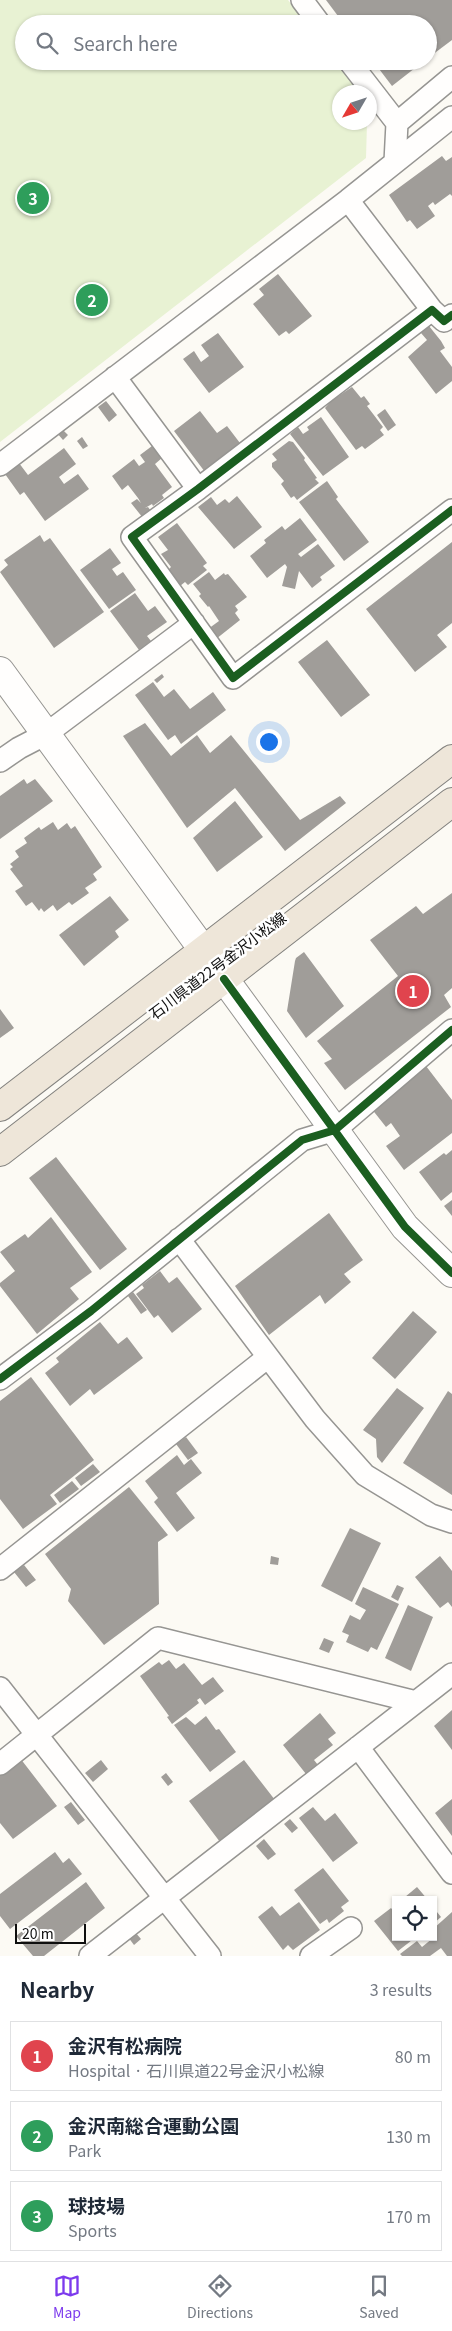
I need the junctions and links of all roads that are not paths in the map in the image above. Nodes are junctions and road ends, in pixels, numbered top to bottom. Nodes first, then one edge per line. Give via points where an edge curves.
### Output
1 (302, 0) edge
2 (313, 15) edge
3 (356, 70) edge
4 (452, 77) edge
5 (452, 117) edge
6 (397, 123) junction
7 (395, 162) junction
8 (348, 200) junction
9 (442, 312) edge
10 (115, 377) junction
11 (0, 465) edge
12 (198, 489) junction
13 (452, 510) edge
14 (194, 623) junction
15 (0, 671) edge
16 (46, 734) junction
17 (452, 759) edge
18 (0, 761) edge
19 (452, 802) edge
20 (204, 951) junction
21 (224, 979) junction
22 (452, 1030) edge
23 (0, 1107) edge
24 (335, 1130) junction
25 (0, 1152) edge
26 (179, 1239) junction
27 (452, 1273) edge
28 (268, 1357) junction
29 (0, 1379) edge
30 (452, 1522) edge
31 (0, 1569) edge
32 (452, 1674) edge
33 (0, 1688) edge
34 (416, 1702) junction
35 (36, 1735) junction
36 (358, 1747) junction
37 (0, 1764) edge
38 (452, 1873) edge
39 (166, 1897) junction
40 (351, 1928) dead end
41 (90, 1956) edge
42 (210, 1956) edge
43 (312, 1956) edge

1 - 2 street
3 - 6 street
4 - 6 street
5 - 7 street
6 - 7 street
7 - 8 street
8 - 9 street
8 - 10 street
9 - 12 street
10 - 11 street
10 - 12 street
12 - 14 street via 132,537
13 - 14 street via 233,678
14 - 16 street
15 - 16 street
16 - 18 street
16 - 20 street
17 - 20 main road, 石川県道22号金沢小松線
19 - 21 main road, 石川県道22号金沢小松線
20 - 21 street
20 - 23 main road, 石川県道22号金沢小松線
21 - 24 street
21 - 25 main road, 石川県道22号金沢小松線
22 - 24 street
24 - 26 street via 302,1140
24 - 27 street via 406,1227
26 - 28 street
26 - 29 street
28 - 30 street via 315,1419 365,1475 431,1515
28 - 31 street
32 - 34 street
33 - 35 street
34 - 35 street via 158,1638
34 - 36 street
35 - 37 street
35 - 39 street
36 - 38 street
36 - 39 street
39 - 41 street
39 - 42 street
40 - 43 street

